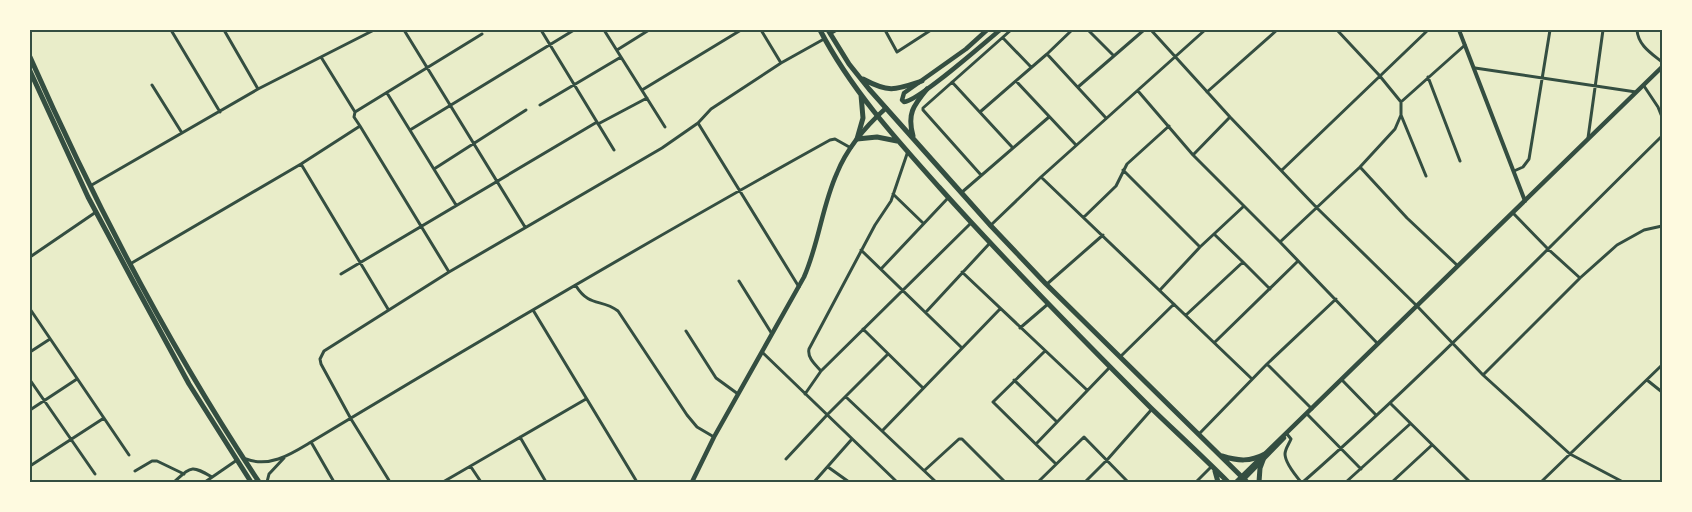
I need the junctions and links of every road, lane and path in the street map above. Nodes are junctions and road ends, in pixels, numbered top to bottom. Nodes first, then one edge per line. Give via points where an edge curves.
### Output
1 (171, 30) edge
2 (224, 30) edge
3 (374, 30) edge
4 (404, 30) edge
5 (541, 30) edge
6 (574, 30) edge
7 (604, 30) edge
8 (649, 30) edge
9 (741, 30) edge
10 (761, 30) edge
11 (820, 30) edge
12 (837, 30) edge
13 (885, 30) edge
14 (931, 30) edge
15 (987, 30) edge
16 (1000, 30) edge
17 (1011, 30) edge
18 (1072, 30) edge
19 (1088, 30) edge
20 (1144, 30) edge
21 (1151, 30) edge
22 (1205, 30) edge
23 (1276, 30) edge
24 (1337, 30) edge
25 (1428, 30) edge
26 (1459, 30) edge
27 (1550, 30) edge
28 (1604, 30) edge
29 (1637, 30) edge
30 (829, 32) edge
31 (482, 34) dead end
32 (1003, 38) junction
33 (824, 39) junction
34 (550, 44) junction
35 (1466, 45) junction
36 (617, 50) junction
37 (1047, 54) junction
38 (1114, 56) junction
39 (30, 57) edge
40 (321, 57) junction
41 (622, 57) junction
42 (1175, 57) junction
43 (1662, 62) edge
44 (781, 63) junction
45 (1031, 67) junction
46 (1662, 67) edge
47 (428, 68) junction
48 (1475, 68) junction
49 (30, 71) edge
50 (1380, 76) junction
51 (1428, 77) junction
52 (860, 78) junction
53 (1543, 78) junction
54 (922, 81) junction
55 (1016, 81) junction
56 (952, 82) junction
57 (152, 84) dead end
58 (1595, 85) junction
59 (575, 86) junction
60 (1644, 86) junction
61 (1078, 87) junction
62 (927, 88) junction
63 (258, 89) junction
64 (642, 90) junction
65 (1138, 91) junction
66 (1207, 92) junction
67 (1636, 92) junction
68 (387, 93) junction
69 (861, 94) junction
70 (647, 98) junction
71 (1401, 102) junction
72 (540, 105) dead end
73 (451, 106) junction
74 (886, 108) junction
75 (526, 110) dead end
76 (220, 112) junction
77 (356, 112) junction
78 (980, 112) junction
79 (1401, 114) junction
80 (878, 115) junction
81 (1048, 116) junction
82 (1230, 117) junction
83 (1662, 117) edge
84 (1106, 118) junction
85 (597, 123) junction
86 (698, 123) junction
87 (360, 126) junction
88 (1169, 126) junction
89 (666, 127) dead end
90 (410, 130) junction
91 (182, 133) junction
92 (1662, 136) edge
93 (857, 139) junction
94 (914, 139) junction
95 (1588, 140) junction
96 (474, 142) junction
97 (899, 142) junction
98 (1076, 146) junction
99 (1012, 147) junction
100 (851, 148) junction
101 (614, 150) dead end
102 (908, 152) junction
103 (1193, 155) junction
104 (1460, 162) dead end
105 (301, 164) junction
106 (1360, 167) junction
107 (434, 169) junction
108 (1123, 170) junction
109 (1282, 170) junction
110 (1514, 171) junction
111 (982, 175) junction
112 (1041, 176) junction
113 (1426, 176) dead end
114 (497, 180) junction
115 (90, 186) junction
116 (739, 190) junction
117 (962, 193) junction
118 (893, 194) junction
119 (948, 197) junction
120 (1525, 201) junction
121 (456, 205) junction
122 (1244, 206) junction
123 (1317, 208) junction
124 (96, 212) junction
125 (1513, 213) junction
126 (1084, 217) junction
127 (923, 223) junction
128 (971, 223) junction
129 (990, 226) junction
130 (1662, 226) edge
131 (421, 227) junction
132 (526, 228) junction
133 (1214, 234) junction
134 (1102, 235) junction
135 (1280, 242) junction
136 (989, 244) junction
137 (1200, 247) junction
138 (1548, 248) junction
139 (861, 250) junction
140 (30, 257) edge
141 (1298, 261) junction
142 (1243, 262) junction
143 (361, 263) junction
144 (130, 264) junction
145 (1459, 266) junction
146 (881, 269) junction
147 (449, 272) junction
148 (962, 272) junction
149 (341, 274) dead end
150 (1580, 278) junction
151 (739, 281) dead end
152 (136, 282) junction
153 (1046, 284) junction
154 (576, 286) junction
155 (799, 287) junction
156 (1270, 289) junction
157 (902, 290) junction
158 (1160, 290) junction
159 (1336, 299) junction
160 (1048, 304) junction
161 (1174, 304) junction
162 (1418, 306) junction
163 (30, 308) edge
164 (388, 309) junction
165 (1000, 309) junction
166 (533, 310) junction
167 (926, 312) junction
168 (1186, 315) junction
169 (1083, 320) junction
170 (1020, 328) junction
171 (863, 329) junction
172 (1074, 330) junction
173 (686, 331) dead end
174 (772, 335) junction
175 (50, 339) junction
176 (1215, 342) junction
177 (1378, 344) junction
178 (1452, 344) junction
179 (962, 348) junction
180 (1045, 351) junction
181 (30, 352) edge
182 (762, 352) junction
183 (888, 354) junction
184 (1120, 357) junction
185 (1267, 364) junction
186 (1662, 365) edge
187 (1111, 367) junction
188 (821, 371) junction
189 (1484, 375) junction
190 (77, 379) junction
191 (1252, 379) junction
192 (30, 380) edge
193 (1014, 380) junction
194 (1342, 380) junction
195 (1647, 380) junction
196 (923, 388) junction
197 (1087, 390) junction
198 (1662, 392) edge
199 (738, 394) junction
200 (805, 394) junction
201 (846, 397) junction
202 (586, 399) junction
203 (44, 401) junction
204 (1390, 403) junction
205 (1152, 409) junction
206 (1312, 409) junction
207 (30, 410) edge
208 (1307, 414) junction
209 (827, 415) junction
210 (1376, 415) junction
211 (104, 418) junction
212 (351, 418) junction
213 (1056, 421) junction
214 (1410, 424) junction
215 (883, 430) junction
216 (1199, 434) junction
217 (1286, 435) junction
218 (520, 437) junction
219 (714, 437) junction
220 (852, 439) junction
221 (72, 440) junction
222 (312, 442) junction
223 (1036, 444) junction
224 (1432, 445) junction
225 (1341, 449) junction
226 (129, 454) dead end
227 (1264, 454) junction
228 (1570, 454) junction
229 (1220, 456) junction
230 (284, 457) junction
231 (240, 459) junction
232 (786, 459) dead end
233 (1107, 460) junction
234 (1263, 460) junction
235 (1056, 464) junction
236 (30, 466) edge
237 (471, 466) junction
238 (828, 467) junction
239 (1213, 467) junction
240 (1361, 469) junction
241 (925, 470) junction
242 (135, 471) dead end
243 (95, 474) dead end
244 (184, 474) junction
245 (212, 477) junction
246 (1003, 480) edge
247 (1244, 480) edge
248 (1466, 481) edge
249 (174, 482) edge
250 (205, 482) edge
251 (251, 482) edge
252 (259, 482) edge
253 (267, 482) edge
254 (334, 482) edge
255 (390, 482) edge
256 (443, 482) edge
257 (480, 482) edge
258 (546, 482) edge
259 (637, 482) edge
260 (692, 482) edge
261 (814, 482) edge
262 (849, 482) edge
263 (897, 482) edge
264 (936, 482) edge
265 (998, 482) edge
266 (1038, 482) edge
267 (1085, 482) edge
268 (1128, 482) edge
269 (1196, 482) edge
270 (1218, 482) edge
271 (1228, 482) edge
272 (1236, 482) edge
273 (1259, 482) edge
274 (1302, 482) edge
275 (1346, 482) edge
276 (1392, 482) edge
277 (1541, 482) edge
278 (1623, 482) edge

1 - 76 street
2 - 63 street
3 - 40 street
4 - 47 street
5 - 34 street
6 - 34 street
7 - 36 street
8 - 36 street
9 - 64 street
10 - 44 street
11 - 33 main road
12 - 30 street
13 - 14 street via 897,52
15 - 54 main road
16 - 62 main road
17 - 32 street
18 - 37 street
19 - 38 street
20 - 38 street
21 - 42 street
22 - 42 street
23 - 66 street
24 - 50 street
25 - 50 street
26 - 35 street
27 - 53 street
28 - 58 street
29 - 43 street via 1641,44
30 - 52 main road
31 - 47 street
32 - 45 street
32 - 56 street
33 - 44 street
33 - 69 main road
34 - 59 street
34 - 73 street
35 - 48 street
35 - 51 street
36 - 41 street
37 - 45 street
37 - 61 street
38 - 61 street
39 - 115 main road
40 - 63 street
40 - 77 street
41 - 59 street
41 - 64 street
42 - 65 street
42 - 66 street
44 - 86 street via 711,109
45 - 55 street
46 - 60 main road
47 - 68 street
47 - 73 street
48 - 53 street
48 - 110 street
49 - 124 main road
50 - 71 street
50 - 109 street
51 - 71 street
51 - 104 street
52 - 54 main road via 894,90
52 - 74 main road
53 - 58 street
53 - 110 street via 1529,159
54 - 62 main road via 904,93 902,100 909,101
55 - 78 street
55 - 81 street
56 - 78 street
56 - 111 street via 923,110
57 - 91 street
58 - 67 street
58 - 95 street
59 - 72 street
59 - 85 street
60 - 67 main road
60 - 83 street
61 - 84 street
62 - 94 main road via 911,112 910,127
63 - 76 street
64 - 70 street
65 - 84 street
65 - 88 street
66 - 82 street
67 - 95 main road
68 - 77 street
68 - 90 street
69 - 80 main road
69 - 93 main road via 863,118
70 - 85 street
70 - 89 street
71 - 79 street
73 - 90 street
73 - 96 street
74 - 80 main road
74 - 94 main road
75 - 96 street
76 - 91 street
77 - 87 street via 354,117
78 - 99 street
79 - 106 street via 1395,129
79 - 113 street
80 - 93 main road
80 - 97 main road
81 - 98 street
81 - 99 street
82 - 103 street
82 - 109 street
84 - 98 street
85 - 101 street
85 - 114 street
86 - 116 street
86 - 132 street via 662,148
87 - 105 street
87 - 131 street
88 - 103 street
88 - 108 street
90 - 107 street
91 - 115 street
92 - 138 street
93 - 97 main road via 877,137
93 - 100 main road
94 - 117 main road
95 - 120 main road
96 - 107 street
96 - 114 street
97 - 102 main road
98 - 112 street
99 - 111 street
100 - 116 street via 835,139 830,140
100 - 155 main road via 837,172 815,250
102 - 118 street
102 - 119 main road
103 - 122 street
105 - 143 street
105 - 144 street
106 - 123 street
106 - 145 street via 1407,218
107 - 121 street
108 - 126 street via 1116,186
108 - 137 street
109 - 123 street
110 - 120 street
111 - 117 street
112 - 126 street
112 - 129 street
114 - 121 street
114 - 132 street
115 - 144 main road
116 - 154 street
116 - 155 street
117 - 129 main road
118 - 127 street
118 - 139 street
119 - 127 street
119 - 128 main road
120 - 125 main road
121 - 131 street
122 - 133 street
122 - 135 street
123 - 135 street
123 - 162 street
124 - 140 street
124 - 152 main road
125 - 138 street
125 - 145 main road
126 - 134 street
127 - 146 street
128 - 136 main road
128 - 157 street
129 - 153 main road
130 - 150 street via 1630,236
131 - 143 street
131 - 147 street
132 - 147 street
133 - 137 street
133 - 142 street
134 - 153 street
134 - 158 street
135 - 141 street
136 - 148 street
136 - 160 main road
137 - 158 street
138 - 150 street
138 - 178 street
139 - 146 street
139 - 188 street via 809,349 810,357
141 - 156 street
141 - 159 street
142 - 156 street
142 - 168 street
143 - 149 street
143 - 164 street
144 - 152 main road
145 - 162 main road
146 - 157 street
147 - 164 street
148 - 165 street
148 - 167 street
150 - 189 street
151 - 174 street
152 - 231 main road via 189,384
153 - 169 main road
154 - 166 street
154 - 219 street via 585,298 618,311 687,415 697,427
155 - 174 main road
156 - 176 street
157 - 167 street
157 - 171 street
158 - 161 street
159 - 177 street
159 - 185 street
160 - 170 street
160 - 172 main road
161 - 168 street
161 - 184 street
162 - 177 main road
162 - 178 street
163 - 175 street
164 - 212 street via 322,355 321,364
165 - 170 street
165 - 179 street
166 - 202 street
166 - 212 street
167 - 179 street
168 - 176 street
169 - 172 main road
169 - 184 main road
170 - 180 street
171 - 183 street
171 - 188 street
172 - 187 main road
173 - 199 street via 716,378
174 - 182 main road
175 - 181 street
175 - 190 street
176 - 191 street
177 - 194 main road
178 - 189 street
178 - 204 street
179 - 196 street
180 - 193 street
180 - 197 street
182 - 199 main road
182 - 200 street
183 - 196 street
183 - 201 street
184 - 216 main road
185 - 191 street
185 - 206 street
186 - 195 street
187 - 197 street
187 - 205 main road
188 - 200 street
189 - 228 street
190 - 203 street
190 - 211 street
191 - 216 street
192 - 203 street
193 - 213 street
193 - 223 street via 993,402
194 - 206 main road
194 - 210 street
195 - 198 street
195 - 228 street
196 - 215 street
197 - 213 street
199 - 219 main road
200 - 209 street
201 - 209 street
201 - 215 street
202 - 218 street
202 - 259 street
203 - 207 street
203 - 221 street
204 - 210 street
204 - 214 street
205 - 233 street
205 - 239 main road
206 - 208 main road
208 - 217 main road
208 - 225 street
209 - 220 street
209 - 232 street
210 - 225 street
211 - 221 street
211 - 226 street
212 - 222 street
212 - 255 street
213 - 223 street
214 - 224 street
214 - 240 street
215 - 241 street
216 - 229 main road
217 - 227 main road
217 - 234 main road
217 - 274 street via 1291,439 1286,448 1286,458
218 - 237 street
218 - 258 street
219 - 260 main road
220 - 238 street
220 - 263 street
221 - 236 street
221 - 243 street
222 - 230 street
222 - 254 street
223 - 235 street
224 - 248 street
224 - 276 street
225 - 240 street
225 - 274 street
227 - 229 main road via 1242,461
227 - 247 main road
228 - 277 street
228 - 278 street
229 - 247 main road
230 - 231 street via 263,462
230 - 253 street
231 - 245 street
231 - 251 main road
231 - 252 main road
233 - 235 street via 1084,437
233 - 267 street
233 - 268 street
234 - 247 main road
234 - 273 main road
235 - 266 street
237 - 256 street
237 - 257 street
238 - 261 street
238 - 262 street
239 - 269 street
239 - 270 main road
239 - 271 main road
240 - 275 street
241 - 246 street via 959,438
241 - 264 street
242 - 244 street via 157,461
244 - 245 street via 197,469
244 - 249 street
245 - 250 street
246 - 265 street
247 - 272 main road

